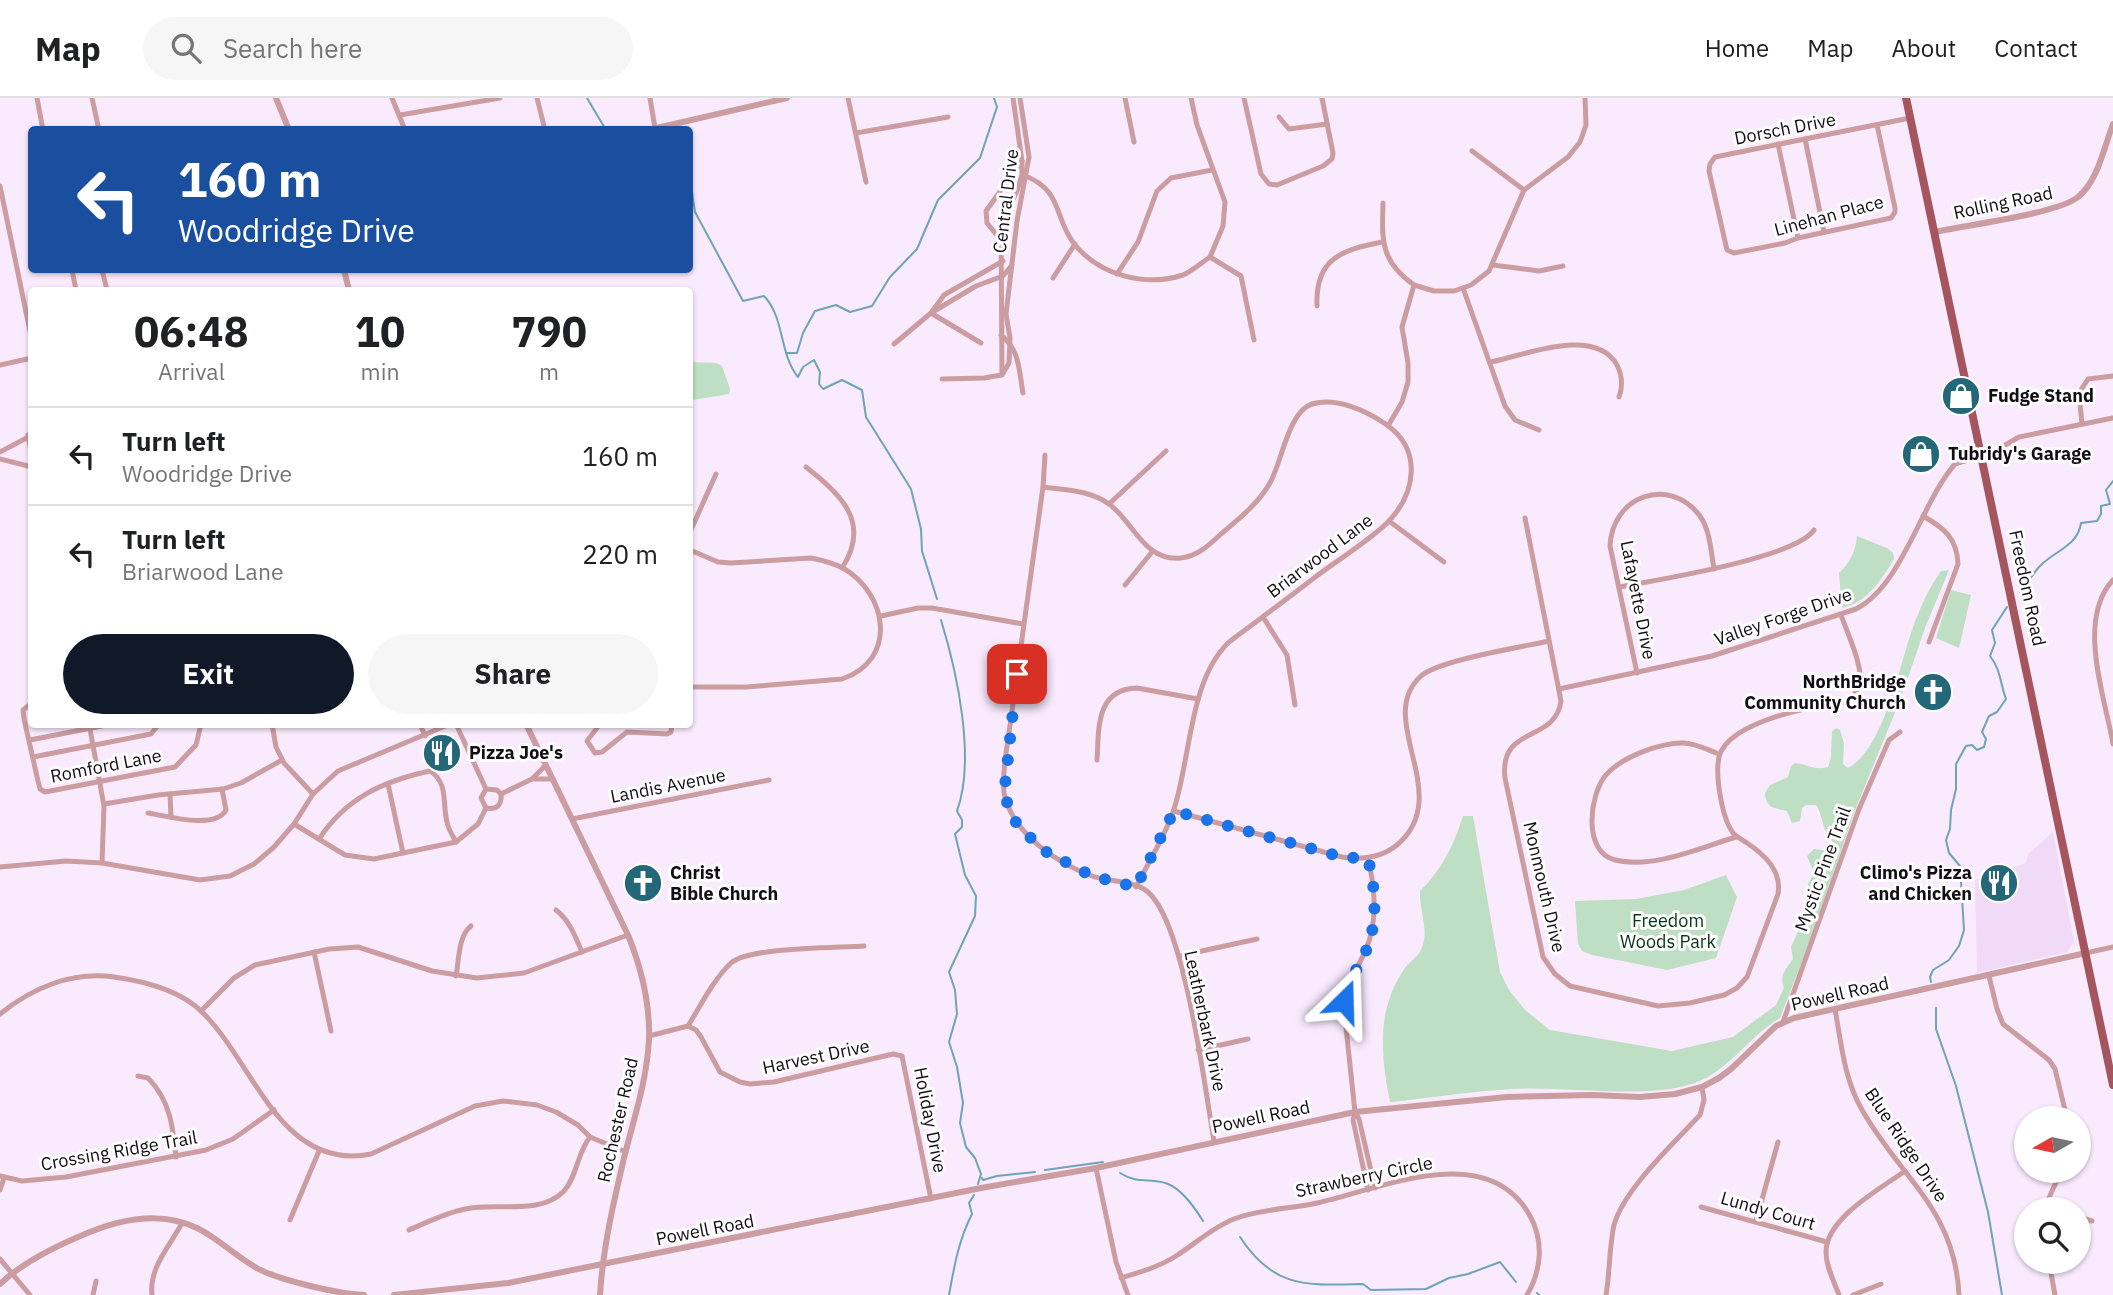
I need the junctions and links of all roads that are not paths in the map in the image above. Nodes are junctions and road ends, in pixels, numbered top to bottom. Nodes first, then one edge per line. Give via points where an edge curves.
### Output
1 (37, 98) edge
2 (92, 98) edge
3 (276, 98) edge
4 (393, 98) edge
5 (500, 98) edge
6 (537, 98) edge
7 (650, 98) edge
8 (787, 98) edge
9 (848, 98) edge
10 (1013, 98) edge
11 (1020, 98) edge
12 (1125, 98) edge
13 (1191, 98) edge
14 (1244, 98) edge
15 (1322, 98) edge
16 (1585, 98) edge
17 (1906, 98) edge
18 (753, 101) edge
19 (400, 115) junction
20 (948, 117) dead end
21 (1279, 117) dead end
22 (1910, 118) junction
23 (1327, 124) junction
24 (2113, 124) edge
25 (1877, 125) junction
26 (42, 126) edge
27 (98, 126) edge
28 (287, 126) edge
29 (404, 126) edge
30 (544, 126) edge
31 (651, 126) edge
32 (662, 126) edge
33 (856, 133) junction
34 (1805, 139) junction
35 (1134, 142) dead end
36 (1778, 144) junction
37 (1472, 150) dead end
38 (1023, 161) junction
39 (1212, 170) junction
40 (1023, 176) junction
41 (866, 183) dead end
42 (0, 186) edge
43 (1524, 190) junction
44 (1383, 202) dead end
45 (1824, 232) junction
46 (1935, 232) junction
47 (1016, 237) junction
48 (1798, 238) junction
49 (1382, 242) junction
50 (1001, 243) junction
51 (1074, 244) junction
52 (1725, 246) joint
53 (1210, 257) junction
54 (1003, 261) junction
55 (1013, 265) junction
56 (1493, 265) junction
57 (1563, 265) dead end
58 (1117, 274) junction
59 (1003, 276) junction
60 (1053, 278) dead end
61 (1414, 285) junction
62 (1463, 288) junction
63 (1317, 306) dead end
64 (931, 313) junction
65 (28, 322) edge
66 (1001, 335) junction
67 (1254, 340) dead end
68 (1011, 342) junction
69 (981, 343) dead end
70 (894, 344) dead end
71 (28, 359) edge
72 (1490, 362) junction
73 (0, 365) edge
74 (1002, 375) junction
75 (2113, 376) edge
76 (942, 379) dead end
77 (1023, 393) dead end
78 (1619, 397) dead end
79 (2113, 418) edge
80 (2082, 424) junction
81 (1388, 426) junction
82 (1539, 430) dead end
83 (28, 436) edge
84 (1166, 451) dead end
85 (0, 452) edge
86 (1045, 455) dead end
87 (1982, 456) junction
88 (0, 459) edge
89 (28, 466) edge
90 (806, 467) dead end
91 (716, 474) dead end
92 (1043, 487) junction
93 (1109, 504) junction
94 (1923, 516) junction
95 (1525, 518) dead end
96 (1389, 522) junction
97 (693, 525) edge
98 (1814, 530) dead end
99 (693, 551) edge
100 (1152, 552) junction
101 (1444, 562) dead end
102 (842, 568) junction
103 (1714, 569) junction
104 (2113, 580) edge
105 (1125, 585) dead end
106 (1619, 587) junction
107 (1841, 615) junction
108 (881, 616) junction
109 (1264, 617) junction
110 (1023, 624) junction
111 (1549, 641) junction
112 (1929, 642) dead end
113 (1637, 673) junction
114 (693, 687) edge
115 (1559, 689) junction
116 (1198, 699) junction
117 (28, 704) edge
118 (1295, 705) dead end
119 (94, 728) edge
120 (156, 728) edge
121 (200, 728) edge
122 (273, 728) edge
123 (422, 728) edge
124 (444, 728) edge
125 (455, 728) edge
126 (528, 728) edge
127 (597, 728) edge
128 (625, 728) edge
129 (672, 728) edge
130 (90, 729) junction
131 (627, 732) junction
132 (1899, 733) dead end
133 (2112, 735) edge
134 (425, 736) junction
135 (30, 740) junction
136 (2113, 744) edge
137 (92, 745) junction
138 (1719, 754) junction
139 (33, 757) junction
140 (282, 760) junction
141 (1097, 760) dead end
142 (545, 765) junction
143 (532, 779) junction
144 (552, 779) junction
145 (769, 780) dead end
146 (99, 782) junction
147 (388, 784) junction
148 (222, 789) junction
149 (486, 789) junction
150 (170, 794) junction
151 (313, 794) junction
152 (501, 794) junction
153 (104, 804) junction
154 (486, 807) junction
155 (1174, 811) junction
156 (148, 813) dead end
157 (172, 817) junction
158 (572, 819) junction
159 (294, 824) junction
160 (1736, 837) junction
161 (319, 839) junction
162 (456, 842) junction
163 (403, 853) junction
164 (1368, 859) junction
165 (102, 863) junction
166 (0, 867) edge
167 (1136, 887) junction
168 (556, 910) dead end
169 (471, 926) dead end
170 (628, 935) junction
171 (1257, 939) dead end
172 (864, 946) dead end
173 (2113, 947) edge
174 (314, 952) junction
175 (582, 952) junction
176 (2086, 953) junction
177 (1179, 956) junction
178 (1989, 975) junction
179 (456, 976) junction
180 (1835, 1009) junction
181 (201, 1011) junction
182 (0, 1014) edge
183 (1783, 1022) junction
184 (688, 1026) junction
185 (331, 1031) dead end
186 (649, 1036) junction
187 (1248, 1039) dead end
188 (1198, 1051) junction
189 (893, 1054) joint
190 (138, 1076) dead end
191 (2113, 1084) edge
192 (1702, 1087) junction
193 (2064, 1106) edge
194 (274, 1110) junction
195 (1355, 1112) junction
196 (590, 1138) junction
197 (1214, 1141) junction
198 (1777, 1142) dead end
199 (319, 1151) junction
200 (626, 1152) junction
201 (176, 1157) junction
202 (1096, 1168) junction
203 (1905, 1171) junction
204 (2, 1177) edge
205 (1372, 1189) junction
206 (0, 1190) edge
207 (931, 1199) junction
208 (1701, 1207) dead end
209 (290, 1220) dead end
210 (1756, 1221) junction
211 (182, 1223) junction
212 (409, 1230) dead end
213 (1827, 1242) junction
214 (0, 1259) edge
215 (602, 1265) junction
216 (11, 1273) junction
217 (2051, 1274) edge
218 (1121, 1278) junction
219 (96, 1281) dead end
220 (0, 1284) edge
221 (1881, 1284) dead end
222 (30, 1295) edge
223 (93, 1295) edge
224 (152, 1295) edge
225 (364, 1295) edge
226 (394, 1295) edge
227 (600, 1295) edge
228 (1128, 1295) edge
229 (1527, 1295) edge
230 (1606, 1295) edge
231 (1839, 1295) edge
232 (1853, 1295) edge
233 (1959, 1295) edge
234 (2055, 1295) edge

1 - 26 street
2 - 27 street
3 - 28 street
4 - 19 street
5 - 19 street
6 - 30 street
7 - 31 street
8 - 18 street
9 - 33 street
10 - 38 street, Central Drive
11 - 40 street, Central Drive via 1029,149
12 - 35 street
13 - 39 street
14 - 23 street via 1261,174 1269,184 1285,183 1329,163 1333,153
15 - 23 street
16 - 43 street via 1586,125 1580,142 1568,157
17 - 22 main road, Freedom Road
18 - 32 street
19 - 29 street
20 - 33 street
21 - 23 street via 1289,129
22 - 25 street, Dorsch Drive
22 - 46 main road, Freedom Road
24 - 46 street, Rolling Road via 2094,175 2078,197 2052,208
25 - 34 street, Dorsch Drive
25 - 45 street, Linehan Place via 1895,212 1891,218
33 - 41 street
34 - 36 street, Dorsch Drive
34 - 45 street
36 - 48 street
36 - 52 street, Dorsch Drive via 1715,157 1710,164
37 - 43 street
38 - 40 street, Central Drive
38 - 50 street, Central Drive via 986,211
39 - 53 street via 1225,202 1223,226
39 - 58 street via 1171,178 1157,191 1138,242
40 - 47 street, Central Drive
40 - 50 street, Central Drive via 1001,225
40 - 51 street via 1041,181
42 - 65 street
43 - 56 street
44 - 49 street
45 - 48 street, Linehan Place
46 - 87 main road, Freedom Road
47 - 50 street
47 - 55 street, Central Drive
48 - 52 street, Linehan Place via 1734,253
49 - 61 street via 1391,264
49 - 63 street via 1334,258 1318,283
50 - 54 street, Central Drive
51 - 58 street
51 - 60 street
53 - 58 street via 1185,274 1149,282
53 - 67 street via 1241,276
54 - 59 street, Central Drive
54 - 64 street, Central Drive via 944,295
55 - 59 street, Central Drive
55 - 68 street, Central Drive via 1005,319
56 - 57 street via 1539,271
56 - 62 street via 1484,277
59 - 64 street, Central Drive
59 - 66 street, Central Drive
61 - 62 street via 1443,292
61 - 81 street via 1402,327 1408,382
62 - 72 street
64 - 69 street
64 - 70 street, Central Drive
66 - 68 street
66 - 74 street, Central Drive
68 - 74 street, Central Drive via 1009,363
68 - 77 street, Central Drive
71 - 73 street
72 - 78 street via 1569,345 1594,346 1618,367
72 - 82 street via 1510,414
74 - 76 street
75 - 80 street via 2088,379 2080,393
79 - 80 street, Valley Forge Drive
80 - 87 street, Valley Forge Drive via 2019,437
81 - 96 street, Briarwood Lane via 1408,449 1413,468 1408,492
81 - 100 street, Briarwood Lane via 1349,407 1322,402 1306,407 1294,419 1266,489 1243,516 1192,556 1167,558
83 - 85 street
84 - 93 street
86 - 92 street, Leatherbark Drive
87 - 94 street, Valley Forge Drive via 1955,464
87 - 176 main road, Freedom Road
88 - 89 street
90 - 102 street via 834,489 852,517 853,541
91 - 97 street
92 - 93 street via 1084,492
92 - 110 street, Leatherbark Drive
93 - 100 street
94 - 107 street, Valley Forge Drive via 1878,592
94 - 112 street via 1950,534 1958,564
95 - 111 street, Monmouth Drive
96 - 101 street
96 - 109 street, Briarwood Lane
98 - 103 street via 1804,541
99 - 102 street via 718,562 811,558
100 - 105 street
102 - 108 street via 862,585
103 - 106 street
103 - 106 street, Lafayette Drive via 1706,526 1695,510 1676,498 1644,497 1624,509 1612,530 1610,546
104 - 133 street via 2102,595 2094,648
106 - 113 street, Lafayette Drive
107 - 113 street, Valley Forge Drive via 1712,656
107 - 138 street via 1860,672 1854,695 1747,728 1734,735
108 - 110 street via 932,608
108 - 114 street via 879,647 854,675 747,687
109 - 116 street, Briarwood Lane via 1217,654
109 - 118 street via 1287,655
110 - 167 street, Leatherbark Drive via 1004,795 1015,821 1041,849 1092,876
111 - 115 street, Monmouth Drive
111 - 164 street via 1436,666 1416,682 1405,709 1419,810 1395,846
113 - 115 street, Valley Forge Drive
115 - 160 street, Monmouth Drive via 1559,709 1552,722 1514,744 1506,754 1504,769 1541,948 1561,981 1666,1007 1715,998 1737,988 1751,967 1780,884 1774,867
116 - 141 street via 1137,688 1112,696 1101,714
116 - 155 street, Briarwood Lane
117 - 135 street, Romford Lane via 23,710
119 - 130 street
120 - 137 street via 151,734
121 - 146 street, Romford Lane via 196,745 175,767
122 - 140 street
123 - 134 street
124 - 134 street
125 - 149 street
126 - 142 street, Rochester Road
127 - 131 street via 587,741 595,753 603,752
128 - 131 street
129 - 131 street via 667,733
130 - 135 street
130 - 137 street
132 - 183 street, Mystic Pine Trail via 1889,740 1863,800
133 - 136 street
134 - 151 street via 338,771
135 - 139 street, Romford Lane
137 - 139 street
137 - 146 street
138 - 160 street via 1723,805
138 - 160 street via 1681,743 1644,752 1617,765 1605,776 1595,797 1591,815 1595,838 1607,857 1635,861 1660,859
139 - 146 street, Romford Lane via 40,789 45,792
140 - 148 street
140 - 151 street
142 - 143 street
142 - 144 street, Rochester Road
143 - 144 street
143 - 152 street
144 - 158 street, Rochester Road
145 - 158 street, Landis Avenue
146 - 153 street
147 - 161 street via 349,804
147 - 162 street via 430,771 438,776 445,793 447,823
147 - 163 street
148 - 150 street
148 - 157 street via 226,810 220,817 190,821
149 - 152 street
149 - 154 street via 481,798
150 - 153 street
150 - 157 street
151 - 159 street
152 - 154 street via 498,806
153 - 165 street
154 - 162 street via 478,824
155 - 164 street via 1342,857
155 - 167 street, Briarwood Lane
156 - 157 street
158 - 170 street, Rochester Road
159 - 161 street
159 - 165 street via 254,864 230,876 200,880
161 - 163 street via 358,858
162 - 163 street
164 - 195 street via 1373,886 1371,931 1344,1001
165 - 166 street
167 - 177 street, Leatherbark Drive via 1148,892 1164,916
168 - 175 street via 571,927
169 - 179 street via 462,938
170 - 175 street
170 - 186 street, Rochester Road via 644,986
171 - 177 street
172 - 184 street via 751,954 733,961
173 - 176 street, Powell Road
174 - 179 street via 358,947
174 - 181 street via 244,970
174 - 185 street
175 - 179 street via 512,975
176 - 178 street, Powell Road
176 - 191 main road, Freedom Road
177 - 188 street, Leatherbark Drive
178 - 180 street, Powell Road
178 - 193 street via 2003,1024 2056,1069
180 - 183 street, Powell Road
180 - 203 street, Blue Ridge Drive via 1853,1093
181 - 182 street via 148,984 97,975 37,990
181 - 194 street
183 - 192 street, Powell Road via 1731,1069
184 - 186 street
184 - 189 street, Harvest Drive via 696,1030 720,1072 750,1084
186 - 200 street, Rochester Road via 644,1084
187 - 188 street
188 - 197 street, Leatherbark Drive
189 - 207 street, Holiday Drive via 904,1060
190 - 201 street via 148,1078 164,1097
192 - 195 street, Powell Road via 1654,1097 1507,1097
192 - 230 street via 1700,1115 1630,1194 1619,1213
194 - 199 street via 294,1133
194 - 201 street, Crossing Ridge Trail via 220,1146
195 - 197 street, Powell Road
195 - 205 street
196 - 199 street via 556,1112 503,1101 475,1106 370,1154 357,1157
196 - 200 street
196 - 212 street via 568,1187 551,1201 465,1209
197 - 202 street, Powell Road
198 - 210 street
199 - 209 street
200 - 215 street, Rochester Road
201 - 204 street, Crossing Ridge Trail via 66,1177 22,1181
202 - 207 street, Powell Road
202 - 218 street
203 - 213 street via 1843,1217
203 - 233 street, Blue Ridge Drive via 1945,1229 1955,1259
204 - 206 street
205 - 218 street, Strawberry Circle via 1233,1219 1157,1266
205 - 229 street, Strawberry Circle via 1430,1176 1472,1174 1509,1190 1524,1206 1539,1239 1539,1263
207 - 215 street, Powell Road
208 - 210 street, Lundy Court
210 - 213 street, Lundy Court
211 - 216 street via 152,1217 117,1222 59,1245
211 - 224 street via 157,1266
211 - 225 street via 258,1269 316,1287
213 - 231 street via 1827,1260
214 - 216 street
215 - 226 street, Powell Road via 508,1283
215 - 227 street, Rochester Road
216 - 220 street
216 - 222 street
217 - 234 street
218 - 228 street
219 - 223 street
221 - 232 street

